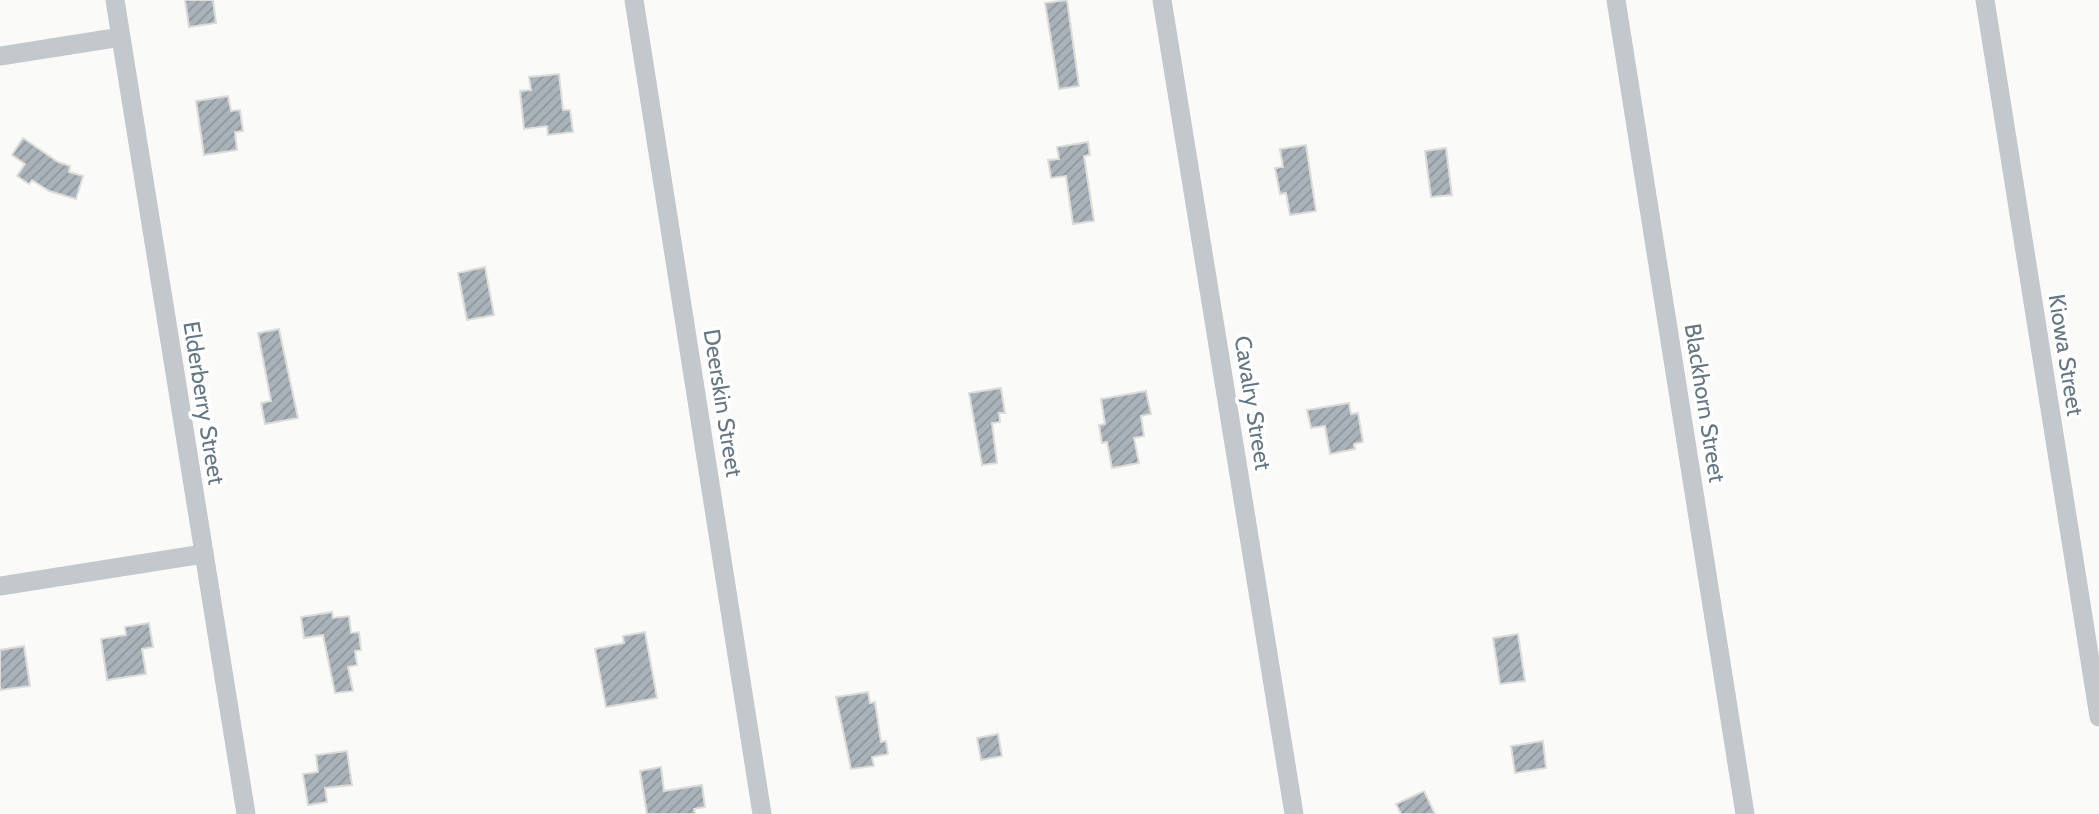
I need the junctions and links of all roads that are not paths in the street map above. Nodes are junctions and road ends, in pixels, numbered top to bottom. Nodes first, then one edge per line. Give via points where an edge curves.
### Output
1 (115, 0) edge
2 (634, 0) edge
3 (1162, 0) edge
4 (1616, 0) edge
5 (1985, 0) edge
6 (121, 37) junction
7 (0, 56) edge
8 (204, 554) junction
9 (0, 586) edge
10 (2099, 717) edge
11 (246, 814) edge
12 (762, 814) edge
13 (1294, 814) edge
14 (1745, 814) edge

1 - 6 street, Elderberry Street
2 - 12 street, Deerskin Street
3 - 13 street, Cavalry Street
4 - 14 street, Blackhorn Street
5 - 10 street, Kiowa Street
6 - 7 street
6 - 8 street, Elderberry Street
8 - 9 street
8 - 11 street, Elderberry Street

